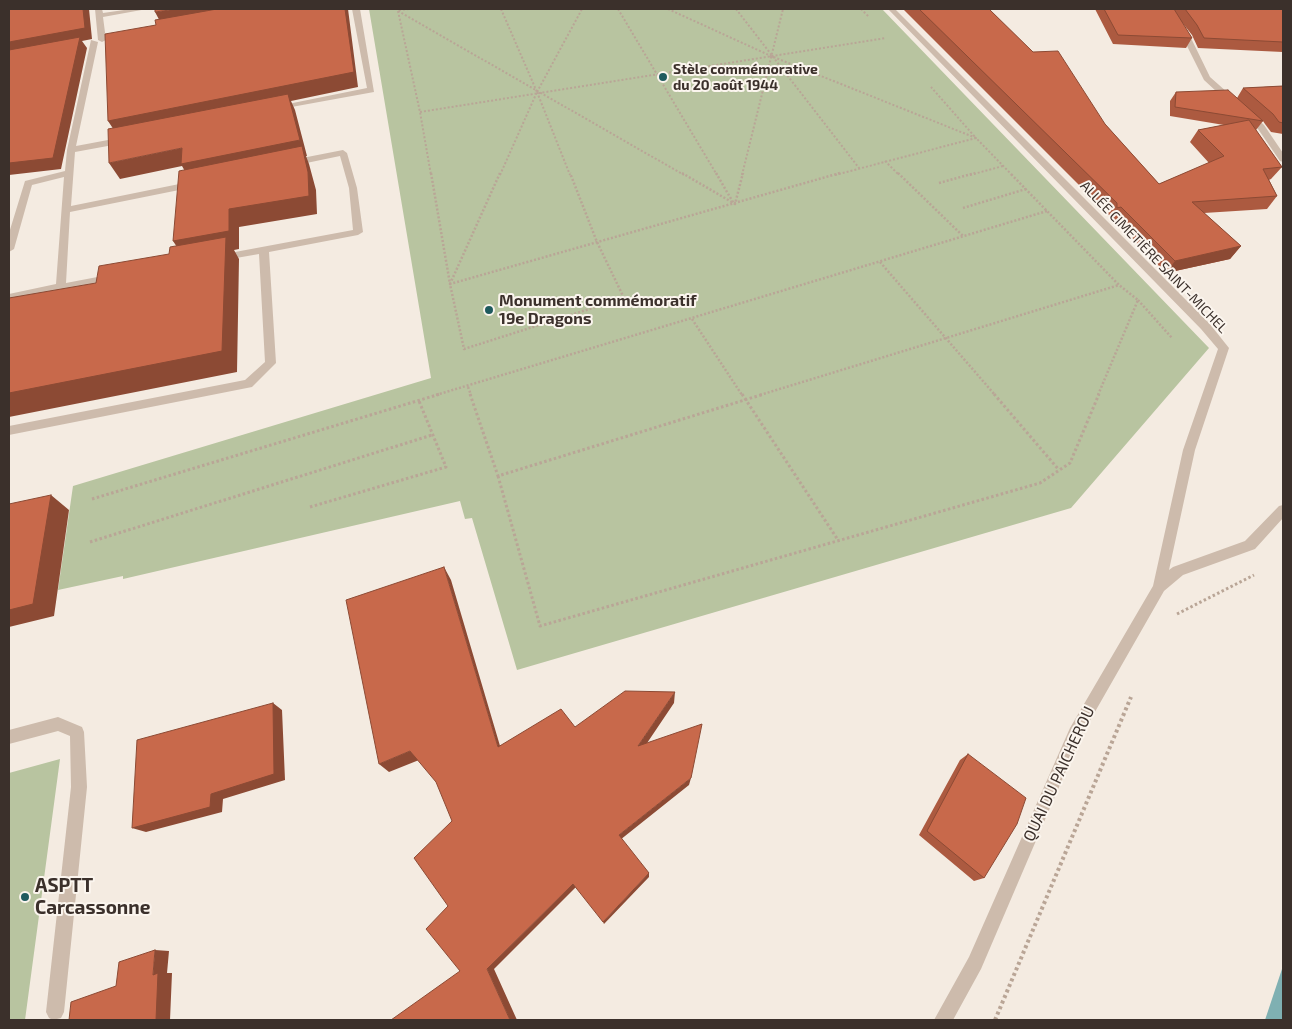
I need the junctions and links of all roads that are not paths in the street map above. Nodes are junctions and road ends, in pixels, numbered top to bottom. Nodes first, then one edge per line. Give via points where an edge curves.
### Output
1 (143, 9) edge
2 (356, 9) edge
3 (891, 9) edge
4 (1168, 9) edge
5 (99, 12) edge
6 (112, 39) edge
7 (98, 41) junction
8 (84, 44) edge
9 (265, 111) edge
10 (129, 138) edge
11 (71, 150) junction
12 (1283, 159) edge
13 (280, 166) edge
14 (69, 173) junction
15 (202, 182) edge
16 (66, 210) junction
17 (9, 249) edge
18 (264, 250) junction
19 (206, 260) edge
20 (120, 276) edge
21 (62, 287) junction
22 (9, 297) edge
23 (9, 431) edge
24 (1283, 510) edge
25 (1159, 587) junction
26 (9, 737) edge
27 (55, 1012) dead end
28 (943, 1020) edge

1 - 5 street
2 - 9 street via 371,90
3 - 25 street, ALLÉE CIMETIÈRE SAINT-MICHEL via 1224,348 1189,450
4 - 12 street via 1207,78 1261,127
5 - 7 street
6 - 7 street
7 - 8 street
7 - 11 street
10 - 11 street
11 - 14 street
13 - 18 street via 343,153 354,188 358,232
14 - 16 street
14 - 17 street via 28,183
15 - 16 street
16 - 21 street
18 - 19 street
18 - 23 street via 271,363 248,384
20 - 21 street
21 - 22 street
24 - 25 street, QUAI DU PAICHEROU via 1250,545 1178,571
25 - 28 street, QUAI DU PAICHEROU via 1075,734 975,963
26 - 27 street via 58,724 76,732 79,786

